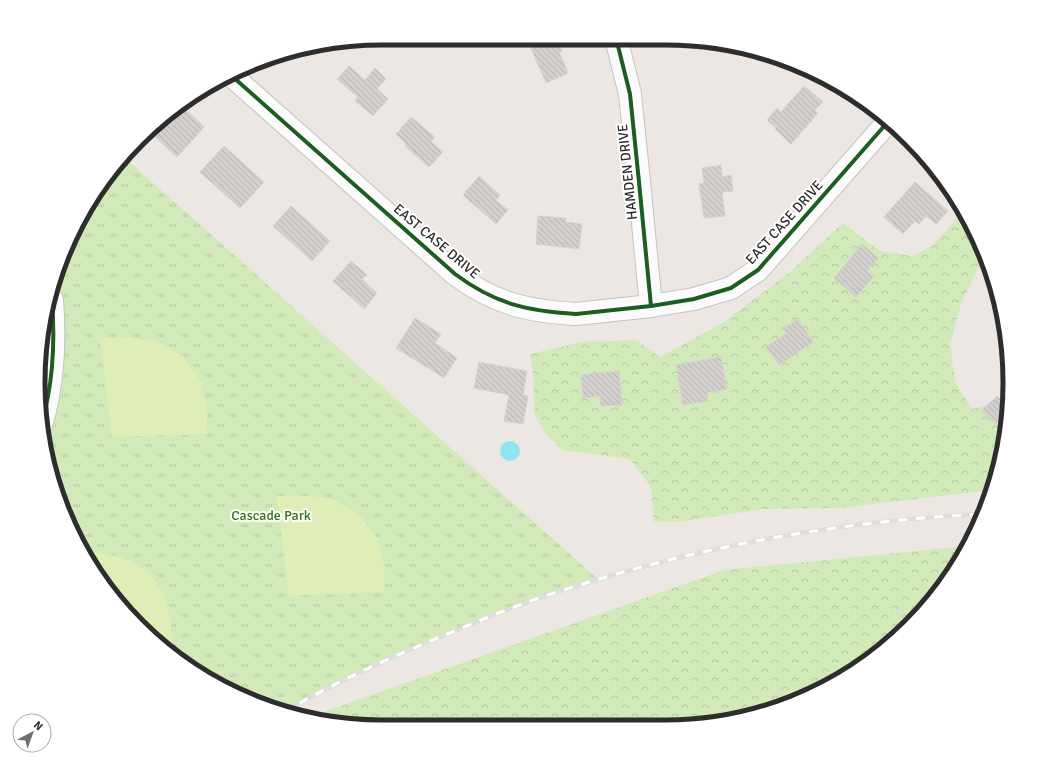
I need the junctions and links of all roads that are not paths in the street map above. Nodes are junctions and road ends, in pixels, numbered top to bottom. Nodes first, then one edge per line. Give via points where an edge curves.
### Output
1 (618, 45) edge
2 (235, 79) edge
3 (884, 126) edge
4 (650, 306) junction
5 (53, 310) edge
6 (46, 404) edge

1 - 4 street, HAMDEN DRIVE via 630,94
2 - 4 street, EAST CASE DRIVE via 468,284 513,305 540,311 576,314
3 - 4 street, EAST CASE DRIVE via 758,270 731,288 694,299
5 - 6 street via 52,371

